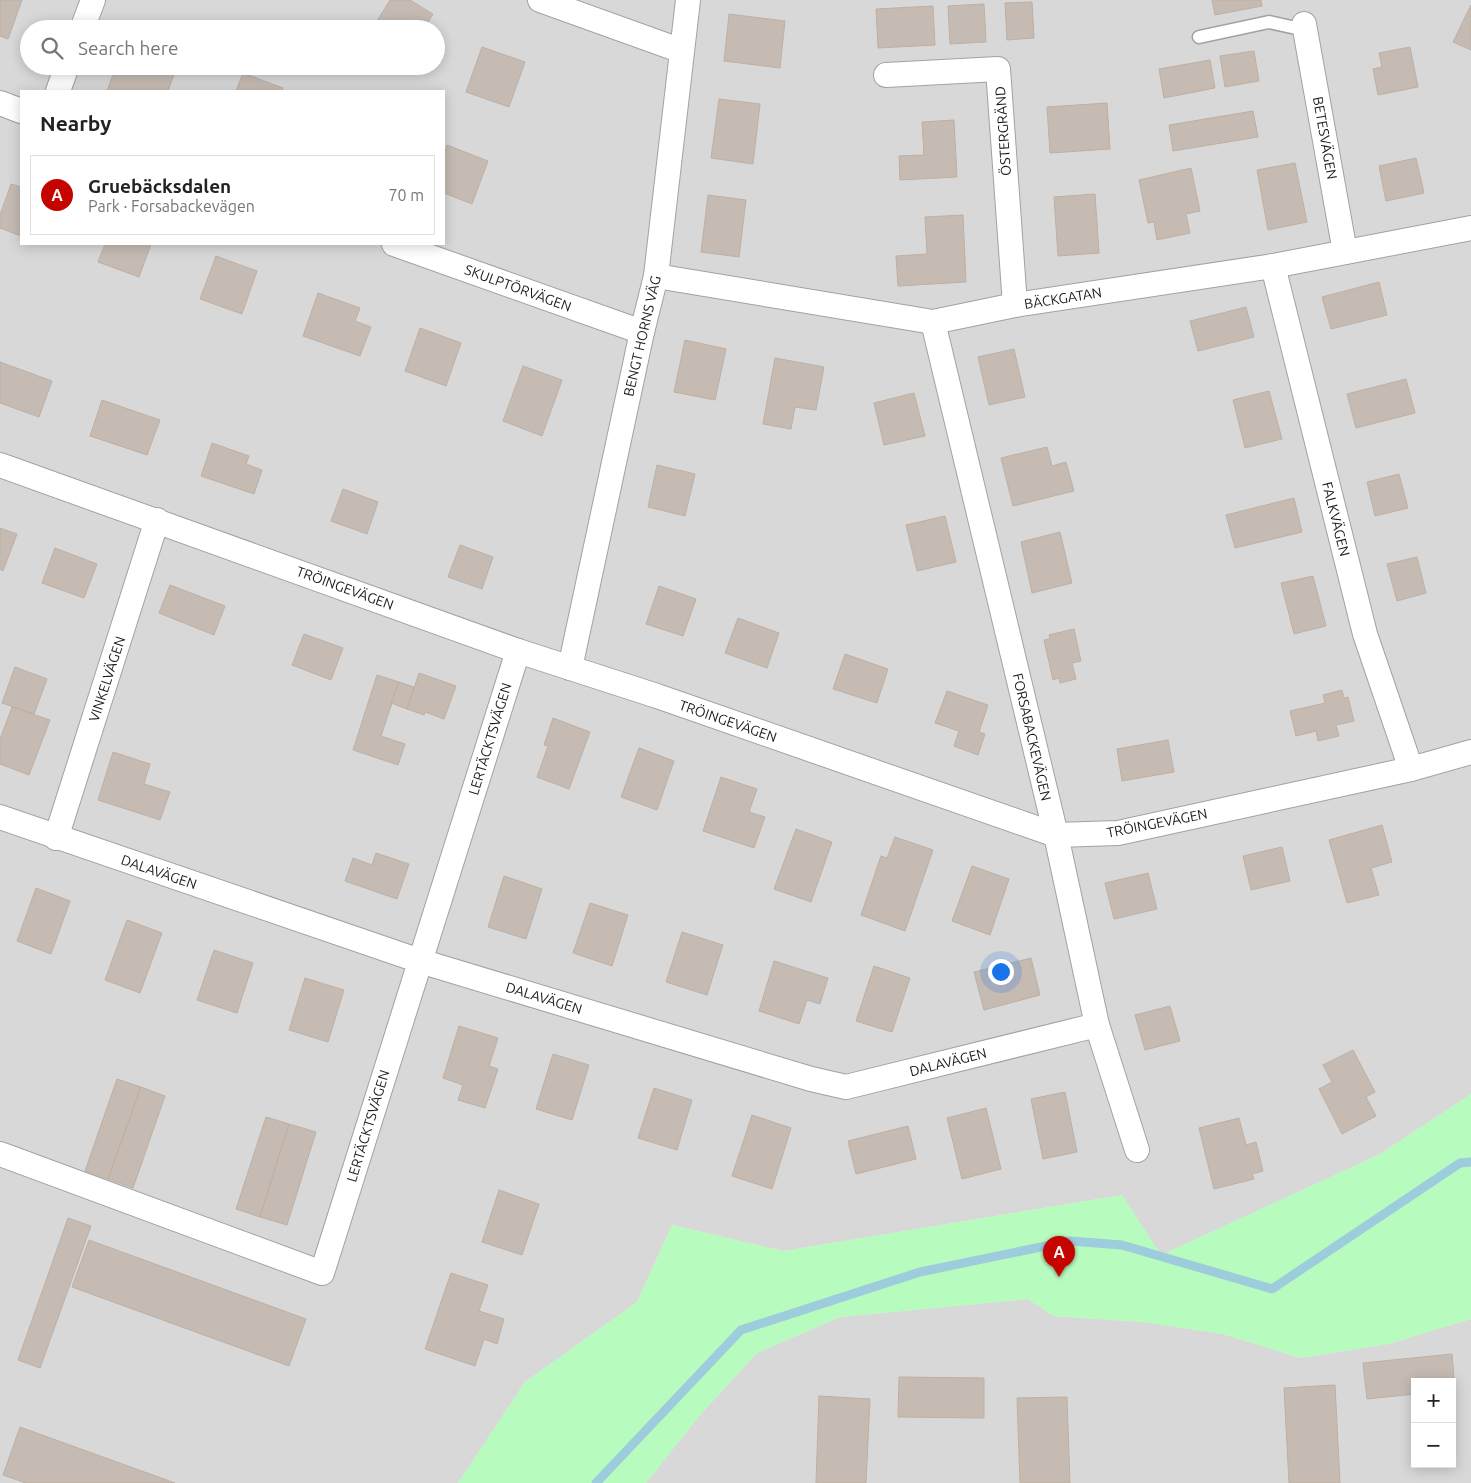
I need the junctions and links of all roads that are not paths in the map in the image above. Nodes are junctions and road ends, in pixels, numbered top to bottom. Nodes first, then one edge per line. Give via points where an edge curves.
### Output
1 (93, 0) edge
2 (540, 0) edge
3 (688, 0) edge
4 (85, 20) edge
5 (1304, 27) joint
6 (1199, 37) dead end
7 (682, 51) junction
8 (64, 75) edge
9 (886, 75) dead end
10 (58, 90) edge
11 (0, 103) edge
12 (20, 111) edge
13 (1471, 228) edge
14 (397, 245) edge
15 (1345, 252) junction
16 (1273, 266) junction
17 (656, 276) junction
18 (1015, 305) junction
19 (933, 322) junction
20 (642, 332) junction
21 (0, 465) edge
22 (157, 520) junction
23 (518, 651) junction
24 (570, 668) junction
25 (1471, 752) edge
26 (1411, 769) junction
27 (0, 817) edge
28 (1056, 835) junction
29 (56, 838) junction
30 (420, 961) junction
31 (1097, 1025) junction
32 (1136, 1150) dead end
33 (0, 1154) edge

1 - 4 street
2 - 7 street
3 - 7 street, BENGT HORNS VÄG
5 - 6 lane via 1269,22
5 - 15 street, BETESVÄGEN
7 - 17 street, BENGT HORNS VÄG
8 - 10 street
9 - 18 street, ÖSTERGRÄND via 998,69
11 - 12 street
13 - 15 street, BÄCKGATAN
14 - 20 street, SKULPTÖRVÄGEN
15 - 16 street, BÄCKGATAN
16 - 18 street, BÄCKGATAN
16 - 26 street, FALKVÄGEN via 1365,634
17 - 19 street, BÄCKGATAN
17 - 20 street, BENGT HORNS VÄG
18 - 19 street, BÄCKGATAN
19 - 28 street, FORSABACKEVÄGEN
20 - 24 street, BENGT HORNS VÄG
21 - 22 street, TRÖINGEVÄGEN
22 - 23 street, TRÖINGEVÄGEN
22 - 29 street, VINKELVÄGEN
23 - 24 street, TRÖINGEVÄGEN
23 - 30 street, LERTÄCKTSVÄGEN
24 - 28 street, TRÖINGEVÄGEN
25 - 26 street, TRÖINGEVÄGEN
26 - 28 street, TRÖINGEVÄGEN via 1118,833
27 - 29 street, DALAVÄGEN
28 - 31 street, FORSABACKEVÄGEN
29 - 30 street, DALAVÄGEN
30 - 31 street, DALAVÄGEN via 811,1080 846,1086
30 - 33 street, LERTÄCKTSVÄGEN via 322,1273
31 - 32 street, FORSABACKEVÄGEN

